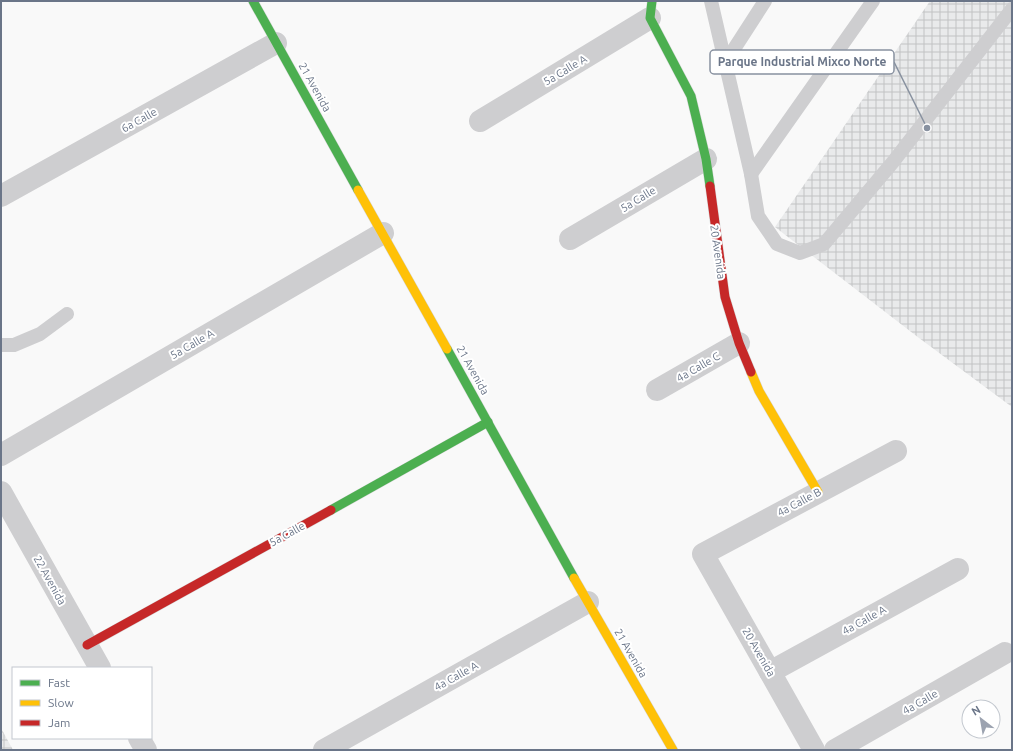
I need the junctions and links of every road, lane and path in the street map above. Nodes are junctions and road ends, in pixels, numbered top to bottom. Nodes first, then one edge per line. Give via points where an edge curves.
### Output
1 (253, 1) edge
2 (711, 1) edge
3 (765, 1) edge
4 (873, 1) edge
5 (1012, 9) edge
6 (651, 10) edge
7 (276, 43) junction
8 (725, 63) junction
9 (480, 122) dead end
10 (706, 159) junction
11 (751, 174) junction
12 (1, 196) edge
13 (383, 233) junction
14 (570, 239) dead end
15 (67, 314) dead end
16 (739, 343) junction
17 (1, 345) edge
18 (657, 390) dead end
19 (488, 422) junction
20 (896, 450) dead end
21 (1, 455) edge
22 (1, 492) edge
23 (818, 492) junction
24 (703, 554) joint
25 (958, 569) dead end
26 (588, 602) junction
27 (87, 645) junction
28 (1005, 654) dead end
29 (99, 667) edge
30 (770, 672) junction
31 (140, 739) edge
32 (146, 750) edge
33 (324, 750) edge
34 (673, 750) edge
35 (814, 750) edge
36 (835, 750) edge

1 - 7 street, 21 Avenida
2 - 8 lane
3 - 8 lane
4 - 11 lane
5 - 11 lane via 893,162 824,244 800,253 777,244 758,216
6 - 9 street, 5a Calle A
6 - 10 street, 20 Avenida via 691,96
7 - 12 street, 6a Calle
7 - 13 street, 21 Avenida
8 - 11 lane
10 - 14 street, 5a Calle
10 - 16 street, 20 Avenida via 724,297
13 - 19 street, 21 Avenida
13 - 21 street, 5a Calle A
15 - 17 lane via 40,334 14,345
16 - 18 street, 4a Calle C
16 - 23 street, 20 Avenida via 759,390
19 - 26 street, 21 Avenida
19 - 27 street, 5a Calle
20 - 23 street, 4a Calle B
22 - 27 street, 22 Avenida
23 - 24 street, 4a Calle B
24 - 30 street, 20 Avenida
25 - 30 street, 4a Calle A
26 - 33 street, 4a Calle A
26 - 34 street, 21 Avenida
27 - 29 street, 22 Avenida
28 - 36 street, 4a Calle
30 - 35 street, 20 Avenida
31 - 32 street

